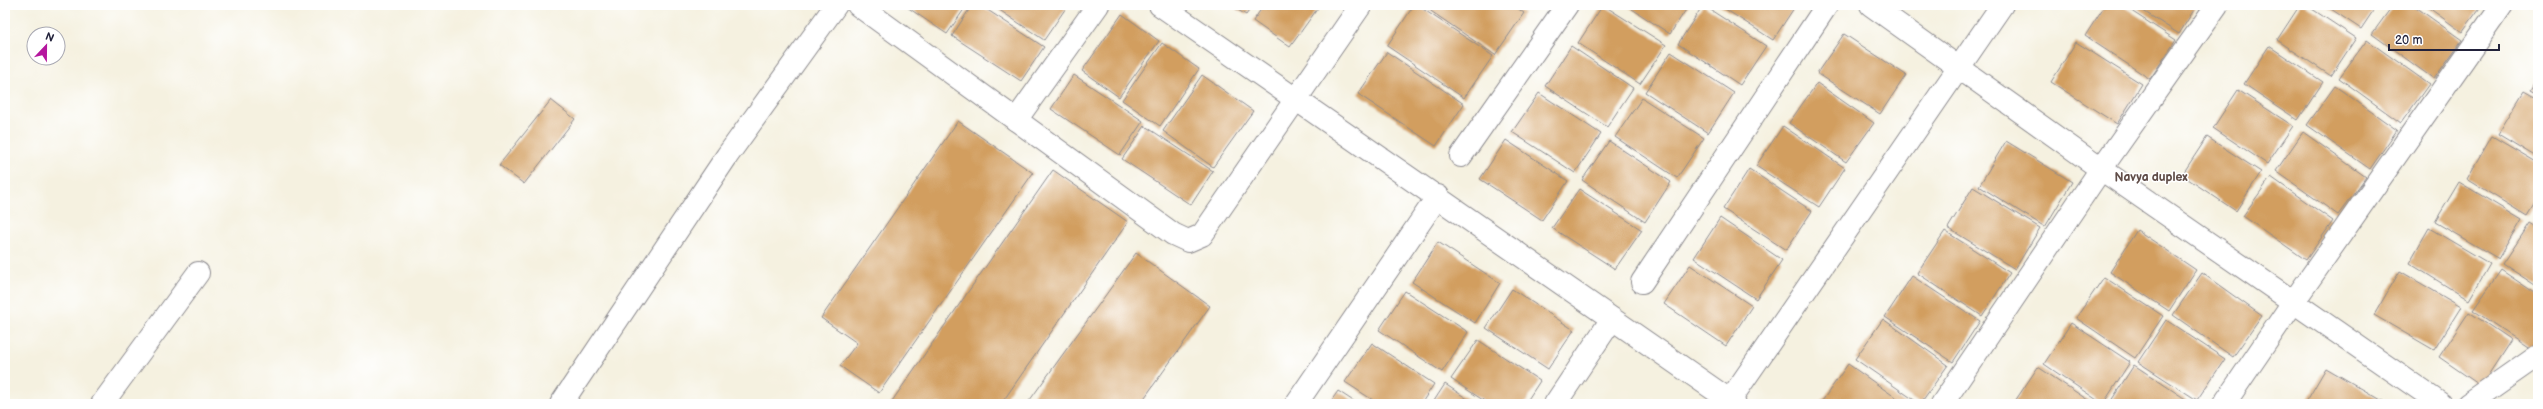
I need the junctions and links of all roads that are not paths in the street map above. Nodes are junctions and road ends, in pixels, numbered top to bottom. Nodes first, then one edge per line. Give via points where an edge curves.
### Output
1 (836, 5) edge
2 (858, 5) edge
3 (1098, 5) edge
4 (1160, 5) edge
5 (1361, 5) edge
6 (1567, 5) edge
7 (1827, 5) edge
8 (1872, 5) edge
9 (2002, 5) edge
10 (2218, 5) edge
11 (2502, 5) edge
12 (1958, 66) junction
13 (1295, 100) junction
14 (1016, 120) junction
15 (1461, 156) dead end
16 (2101, 168) junction
17 (1438, 196) junction
18 (198, 273) dead end
19 (1642, 282) dead end
20 (2294, 301) junction
21 (1612, 319) junction
22 (2538, 354) edge
23 (1732, 402) edge
24 (102, 404) edge
25 (561, 404) edge
26 (1296, 404) edge
27 (1555, 404) edge
28 (1942, 404) edge
29 (2224, 404) edge
30 (2441, 404) edge
31 (2468, 404) edge

1 - 25 street via 727,156
2 - 14 street
3 - 14 street
4 - 13 street
5 - 13 street
6 - 15 street
7 - 19 street
8 - 12 street
9 - 12 street
10 - 16 street
11 - 20 street
12 - 16 street
12 - 23 street
13 - 14 street via 1202,235 1188,241 1173,234
13 - 17 street
16 - 20 street
16 - 28 street
17 - 21 street
17 - 26 street
18 - 24 street
20 - 29 street
20 - 30 street
21 - 23 street
21 - 27 street
22 - 31 street

